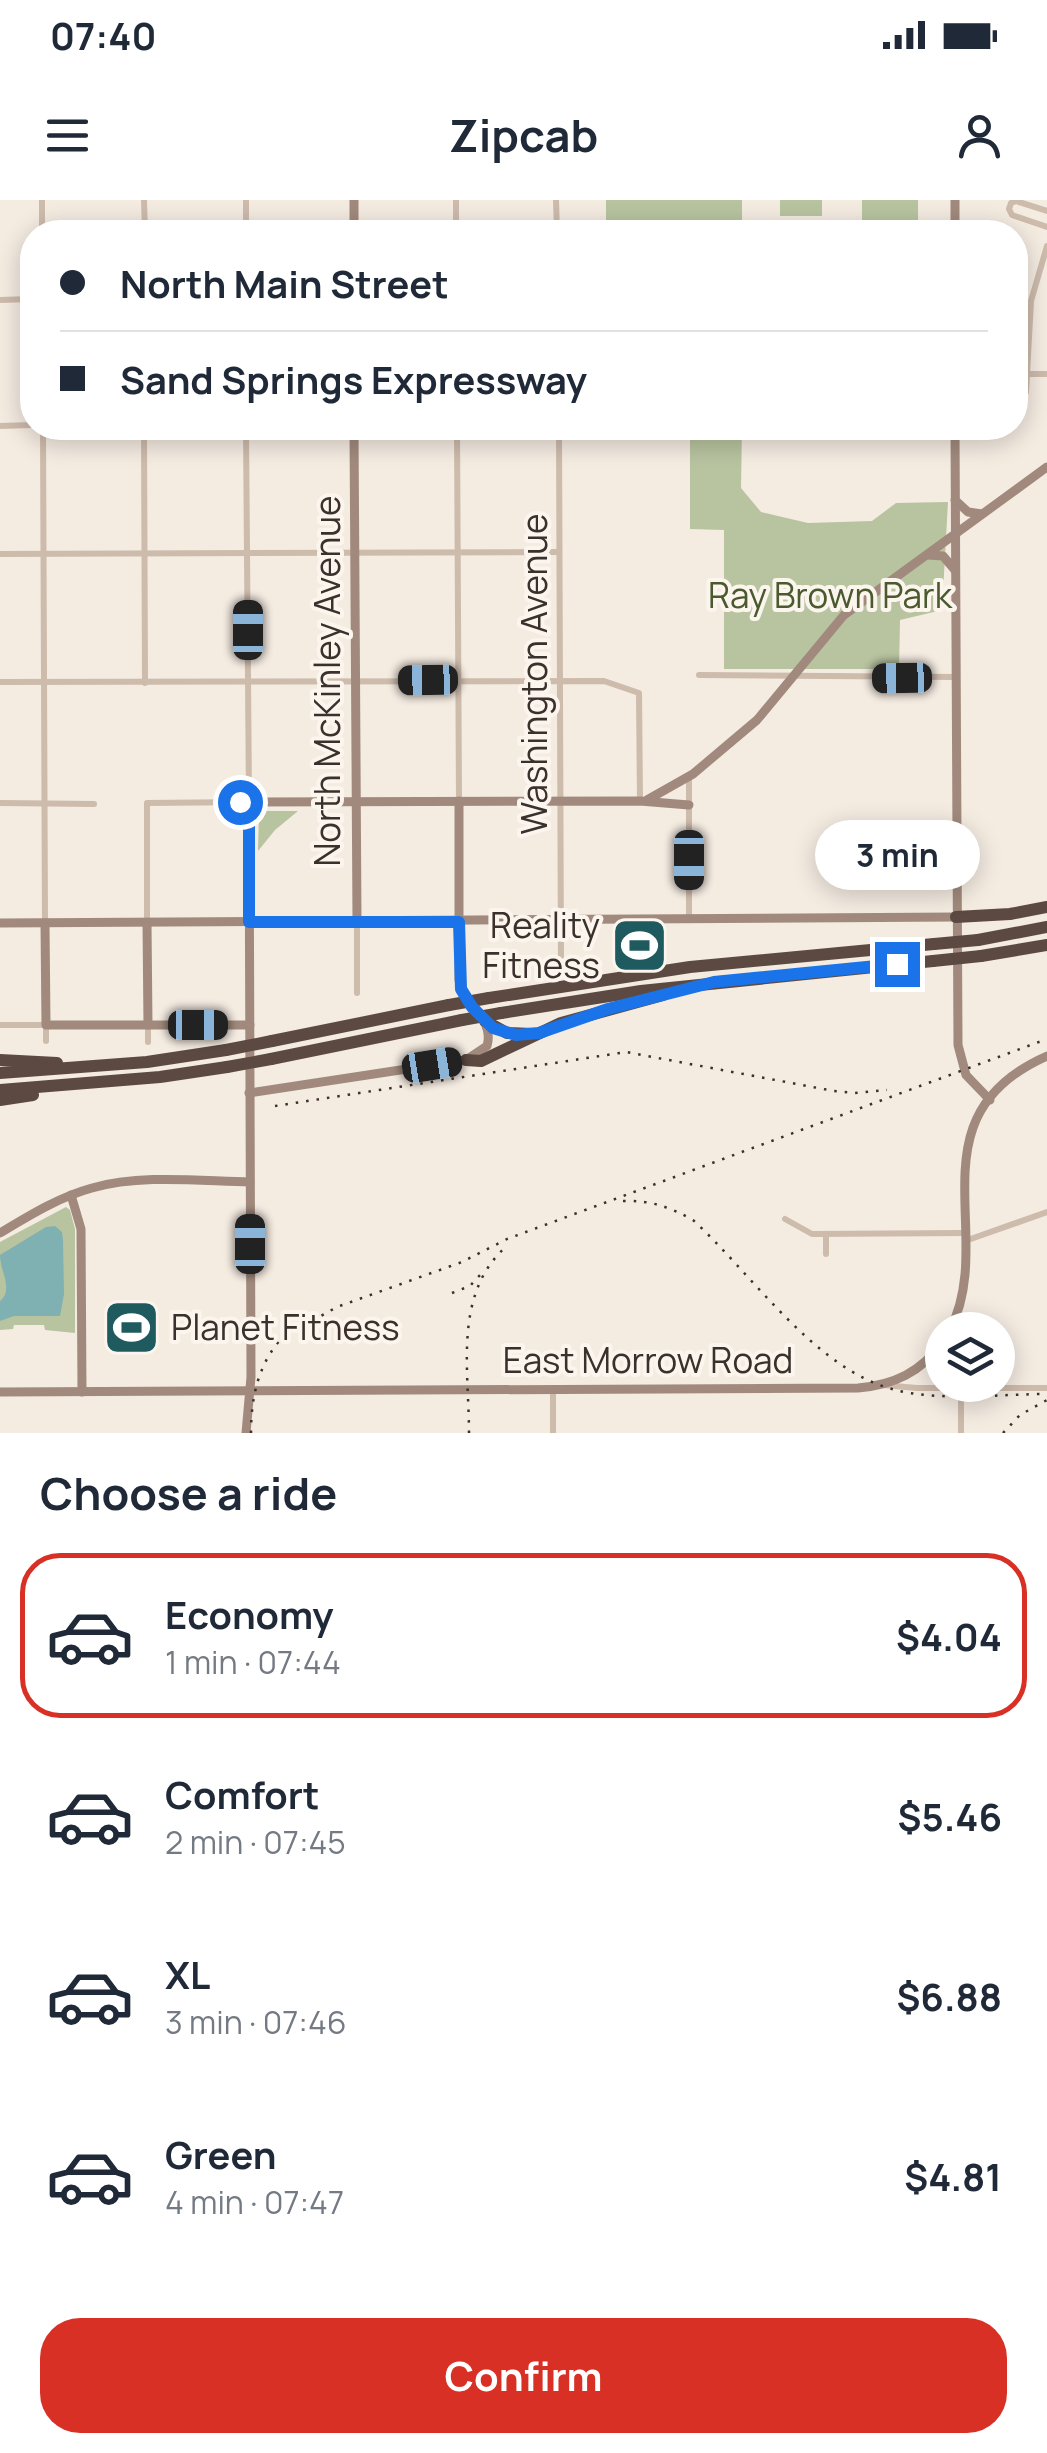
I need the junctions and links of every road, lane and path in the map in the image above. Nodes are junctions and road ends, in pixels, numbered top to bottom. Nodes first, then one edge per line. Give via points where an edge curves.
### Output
1 (1047, 211) edge
2 (1027, 220) edge
3 (1047, 246) edge
4 (1028, 338) edge
5 (43, 440) edge
6 (144, 440) edge
7 (246, 440) edge
8 (354, 440) edge
9 (457, 440) edge
10 (559, 440) edge
11 (955, 440) edge
12 (1047, 467) edge
13 (955, 500) junction
14 (982, 514) junction
15 (955, 534) junction
16 (356, 552) junction
17 (458, 552) junction
18 (560, 552) junction
19 (248, 553) junction
20 (0, 554) edge
21 (44, 554) junction
22 (145, 554) junction
23 (926, 555) junction
24 (955, 570) junction
25 (699, 675) dead end
26 (792, 676) junction
27 (954, 677) junction
28 (356, 680) junction
29 (458, 680) junction
30 (560, 680) junction
31 (249, 681) junction
32 (0, 682) edge
33 (44, 683) junction
34 (146, 684) junction
35 (689, 777) junction
36 (458, 801) junction
37 (560, 801) junction
38 (642, 801) junction
39 (249, 802) junction
40 (356, 802) junction
41 (0, 803) edge
42 (45, 803) junction
43 (94, 804) dead end
44 (689, 806) junction
45 (1047, 907) edge
46 (956, 917) junction
47 (689, 919) junction
48 (561, 920) junction
49 (249, 922) junction
50 (357, 922) junction
51 (459, 922) junction
52 (46, 923) junction
53 (147, 923) junction
54 (0, 924) edge
55 (1047, 927) edge
56 (1047, 945) edge
57 (560, 966) dead end
58 (714, 982) junction
59 (357, 993) dead end
60 (485, 1021) junction
61 (250, 1024) junction
62 (0, 1025) edge
63 (46, 1025) junction
64 (148, 1025) junction
65 (539, 1033) junction
66 (46, 1041) dead end
67 (148, 1042) dead end
68 (1047, 1056) edge
69 (0, 1060) edge
70 (466, 1060) junction
71 (82, 1068) junction
72 (0, 1073) edge
73 (160, 1077) junction
74 (0, 1090) edge
75 (249, 1094) junction
76 (0, 1100) edge
77 (990, 1100) junction
78 (250, 1182) junction
79 (71, 1195) junction
80 (1047, 1212) edge
81 (785, 1220) dead end
82 (0, 1232) edge
83 (826, 1234) junction
84 (964, 1237) junction
85 (826, 1254) dead end
86 (958, 1312) edge
87 (925, 1359) edge
88 (884, 1385) junction
89 (925, 1386) edge
90 (1015, 1387) edge
91 (1047, 1388) edge
92 (553, 1390) junction
93 (0, 1392) edge
94 (82, 1392) junction
95 (248, 1392) junction
96 (961, 1402) edge
97 (246, 1433) edge
98 (553, 1433) edge
99 (961, 1433) edge

1 - 2 street via 1011,203 1012,215
3 - 4 street via 1030,301
5 - 21 street
6 - 22 street
7 - 19 street
8 - 16 main road, North McKinley Avenue
9 - 17 street
10 - 18 street, Washington Avenue
11 - 13 main road
12 - 14 main road
13 - 14 main road
13 - 15 main road
14 - 15 main road
15 - 23 main road
15 - 24 main road
16 - 17 street
16 - 19 street
16 - 28 main road, North McKinley Avenue
17 - 18 street
17 - 29 street
18 - 30 street, Washington Avenue
19 - 22 street
19 - 31 street
20 - 21 street
21 - 22 street
21 - 33 street
22 - 34 street
23 - 24 main road via 942,556
23 - 26 main road via 844,616
24 - 27 main road
25 - 26 street
26 - 27 street
26 - 35 main road via 757,720
27 - 46 main road
28 - 29 street
28 - 31 street
28 - 40 main road, North McKinley Avenue
29 - 30 street
29 - 36 street
30 - 37 street, Washington Avenue
30 - 38 street via 604,681 639,693
31 - 34 street
31 - 39 street
32 - 33 street
33 - 34 street
33 - 42 street
35 - 38 main road
35 - 44 street
36 - 37 main road
36 - 40 main road
36 - 51 main road
37 - 38 main road
37 - 48 street, Washington Avenue
38 - 44 main road
39 - 40 main road
39 - 49 main road
39 - 53 street via 147,803
40 - 50 main road, North McKinley Avenue
41 - 42 street
42 - 43 street
42 - 52 street
44 - 47 street
45 - 46 highway
46 - 47 main road
46 - 77 main road via 961,1066
47 - 48 main road
48 - 51 main road
48 - 57 street, Washington Avenue
49 - 50 main road
49 - 53 main road
49 - 61 main road
50 - 51 main road
50 - 59 street, North McKinley Avenue
51 - 60 main road via 459,980
52 - 53 main road
52 - 54 main road
52 - 63 main road
53 - 64 main road
55 - 71 highway, bridge via 978,940 673,970 448,1005 226,1050
56 - 58 highway, bridge
58 - 65 highway
58 - 73 highway, bridge via 501,1013
60 - 65 highway via 507,1034
60 - 70 main road via 487,1046
61 - 64 main road
61 - 75 main road
62 - 63 street
63 - 64 main road
63 - 66 street
64 - 67 street
65 - 70 highway via 480,1061
68 - 77 main road via 1019,1071
69 - 71 highway
70 - 75 main road
71 - 72 highway
73 - 74 highway
73 - 76 highway
75 - 78 main road
77 - 84 main road via 968,1146
78 - 79 main road via 126,1182
78 - 95 main road
79 - 82 main road
79 - 94 main road via 81,1229
80 - 84 street
81 - 83 street via 804,1232
83 - 84 street
83 - 85 street
84 - 86 main road
87 - 88 main road
88 - 89 street, East Morrow Road
88 - 92 main road, East Morrow Road
90 - 91 street, East Morrow Road
92 - 95 main road, East Morrow Road
92 - 98 street
93 - 94 main road, East Morrow Road
94 - 95 main road, East Morrow Road
95 - 97 main road
96 - 99 street

